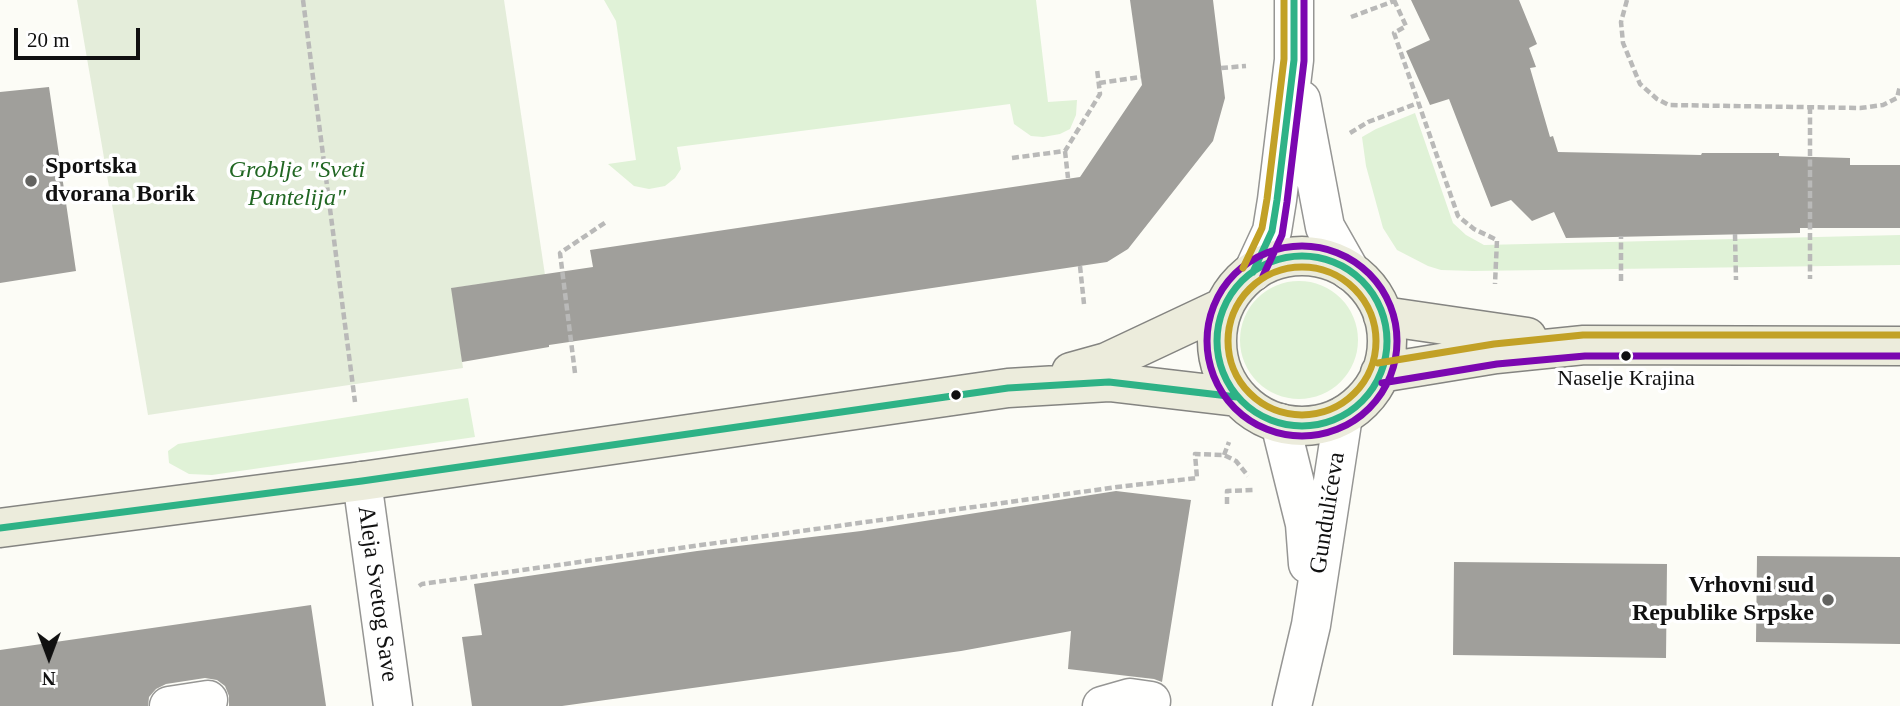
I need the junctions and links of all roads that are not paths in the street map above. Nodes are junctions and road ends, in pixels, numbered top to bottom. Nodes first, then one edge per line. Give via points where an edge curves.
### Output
1 (1294, 0) edge
2 (1294, 60) junction
3 (1350, 271) junction
4 (1253, 272) junction
5 (1224, 307) junction
6 (1383, 316) junction
7 (1584, 345) junction
8 (1900, 346) edge
9 (1380, 373) junction
10 (1008, 388) junction
11 (1237, 397) junction
12 (1343, 416) junction
13 (1280, 423) junction
14 (362, 481) junction
15 (0, 528) edge
16 (1313, 611) junction
17 (208, 700) dead end
18 (1152, 701) dead end
19 (169, 706) edge
20 (393, 706) edge
21 (1102, 706) edge
22 (1292, 706) edge

1 - 2 street
2 - 3 street via 1325,227
2 - 4 street via 1272,231
3 - 4 main road via 1326,260 1295,257 1273,261
3 - 6 main road via 1376,299
4 - 5 main road via 1236,287
5 - 10 main road, Aleja Svetog Save via 1107,362
5 - 11 main road via 1217,328 1217,355
6 - 7 main road
6 - 9 main road via 1387,342
7 - 8 main road
7 - 9 main road
9 - 12 main road via 1371,390
10 - 11 main road, Aleja Svetog Save via 1109,382
10 - 14 main road, Aleja Svetog Save
11 - 13 main road via 1257,414
12 - 13 main road via 1312,426
12 - 16 street, Gundulićeva
13 - 16 street, Gundulićeva via 1305,524
14 - 15 main road, Aleja Svetog Save
14 - 20 street, Aleja Svetog Save
16 - 22 street, Gundulićeva
17 - 19 street
18 - 21 street via 1130,698

